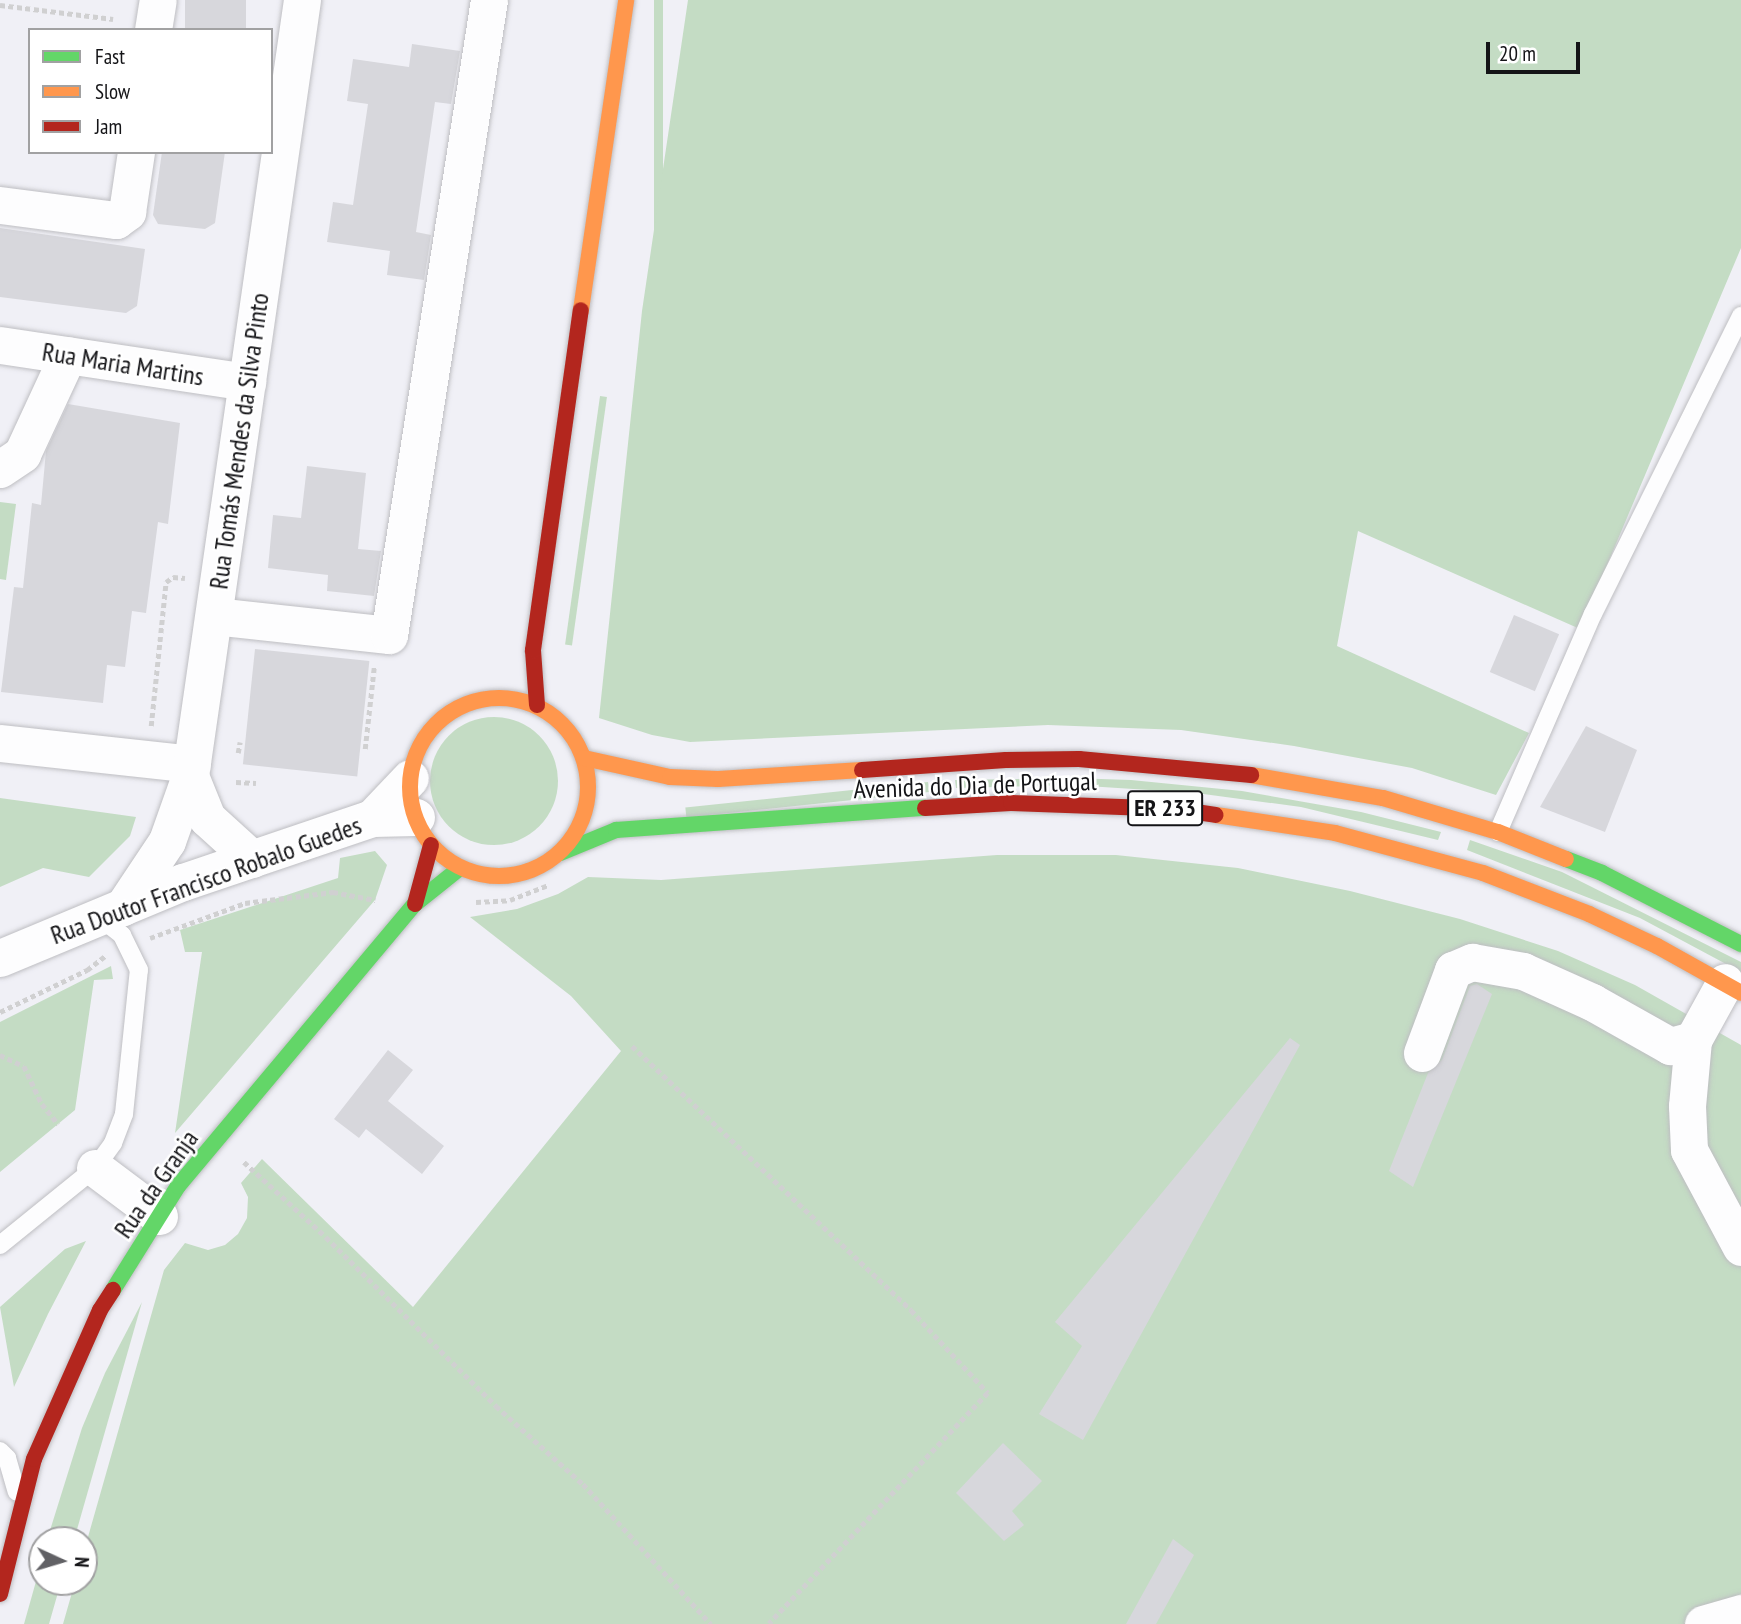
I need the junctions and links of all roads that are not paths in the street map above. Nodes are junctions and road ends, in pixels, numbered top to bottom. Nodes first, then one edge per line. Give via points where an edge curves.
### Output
1 (158, 0) edge
2 (302, 0) edge
3 (489, 0) edge
4 (626, 0) edge
5 (153, 28) edge
6 (136, 154) edge
7 (0, 205) edge
8 (1741, 316) edge
9 (0, 345) edge
10 (68, 355) junction
11 (247, 382) junction
12 (0, 469) edge
13 (214, 616) junction
14 (533, 650) junction
15 (513, 686) junction
16 (537, 705) junction
17 (0, 743) edge
18 (584, 758) junction
19 (191, 770) junction
20 (411, 778) junction
21 (372, 818) junction
22 (423, 831) junction
23 (1498, 832) junction
24 (560, 853) junction
25 (253, 859) junction
26 (460, 868) junction
27 (415, 904) junction
28 (111, 912) junction
29 (1741, 944) edge
30 (0, 958) edge
31 (1733, 988) edge
32 (1693, 1040) junction
33 (1422, 1053) dead end
34 (95, 1168) junction
35 (159, 1216) junction
36 (0, 1245) edge
37 (1741, 1247) edge
38 (0, 1451) edge
39 (22, 1508) junction
40 (3, 1580) edge

1 - 5 street
2 - 11 street, Rua Tomás Mendes da Silva Pinto
3 - 13 street via 389,635
4 - 14 main road
6 - 7 street via 127,212 116,220
8 - 23 lane via 1593,614
9 - 10 street, Rua Maria Martins
10 - 11 street, Rua Maria Martins
10 - 12 street via 22,454
11 - 13 street, Rua Tomás Mendes da Silva Pinto
13 - 19 street, Rua Tomás Mendes da Silva Pinto
14 - 15 main road
14 - 16 main road
15 - 16 main road
15 - 20 main road via 453,710 432,728 417,752
16 - 18 main road via 573,736
17 - 19 street
18 - 23 main road, Avenida do Dia de Portugal / ER 233 via 670,777 718,779 1006,760 1157,764 1267,776 1383,798
18 - 24 main road via 586,809 576,833
19 - 25 street via 207,818
19 - 28 street, Rua Tomás Mendes da Silva Pinto via 167,841
20 - 21 street
20 - 22 main road
21 - 22 street, Rua Doutor Francisco Robalo Guedes
21 - 25 street, Rua Doutor Francisco Robalo Guedes
22 - 26 main road
22 - 27 main road
23 - 29 main road, Avenida do Dia de Portugal / ER 233 via 1602,873
24 - 26 main road via 538,868 512,876 485,876
24 - 31 main road, Avenida do Dia de Portugal / ER 233 via 616,830 669,824 1011,803 1177,809 1335,833 1483,873 1589,914
25 - 28 street, Rua Doutor Francisco Robalo Guedes
26 - 27 main road, Rua da Granja
27 - 35 main road, Rua da Granja via 178,1186
28 - 30 street, Rua Doutor Francisco Robalo Guedes
28 - 34 lane via 139,970 124,1114 113,1143
31 - 32 street
32 - 33 street via 1670,1046 1592,1002 1522,971 1472,962 1452,970
32 - 37 street via 1687,1106 1689,1150
34 - 35 street
34 - 36 lane
35 - 39 main road, Rua da Granja via 100,1310 34,1459
38 - 39 lane via 7,1458
39 - 40 main road, Rua da Granja

